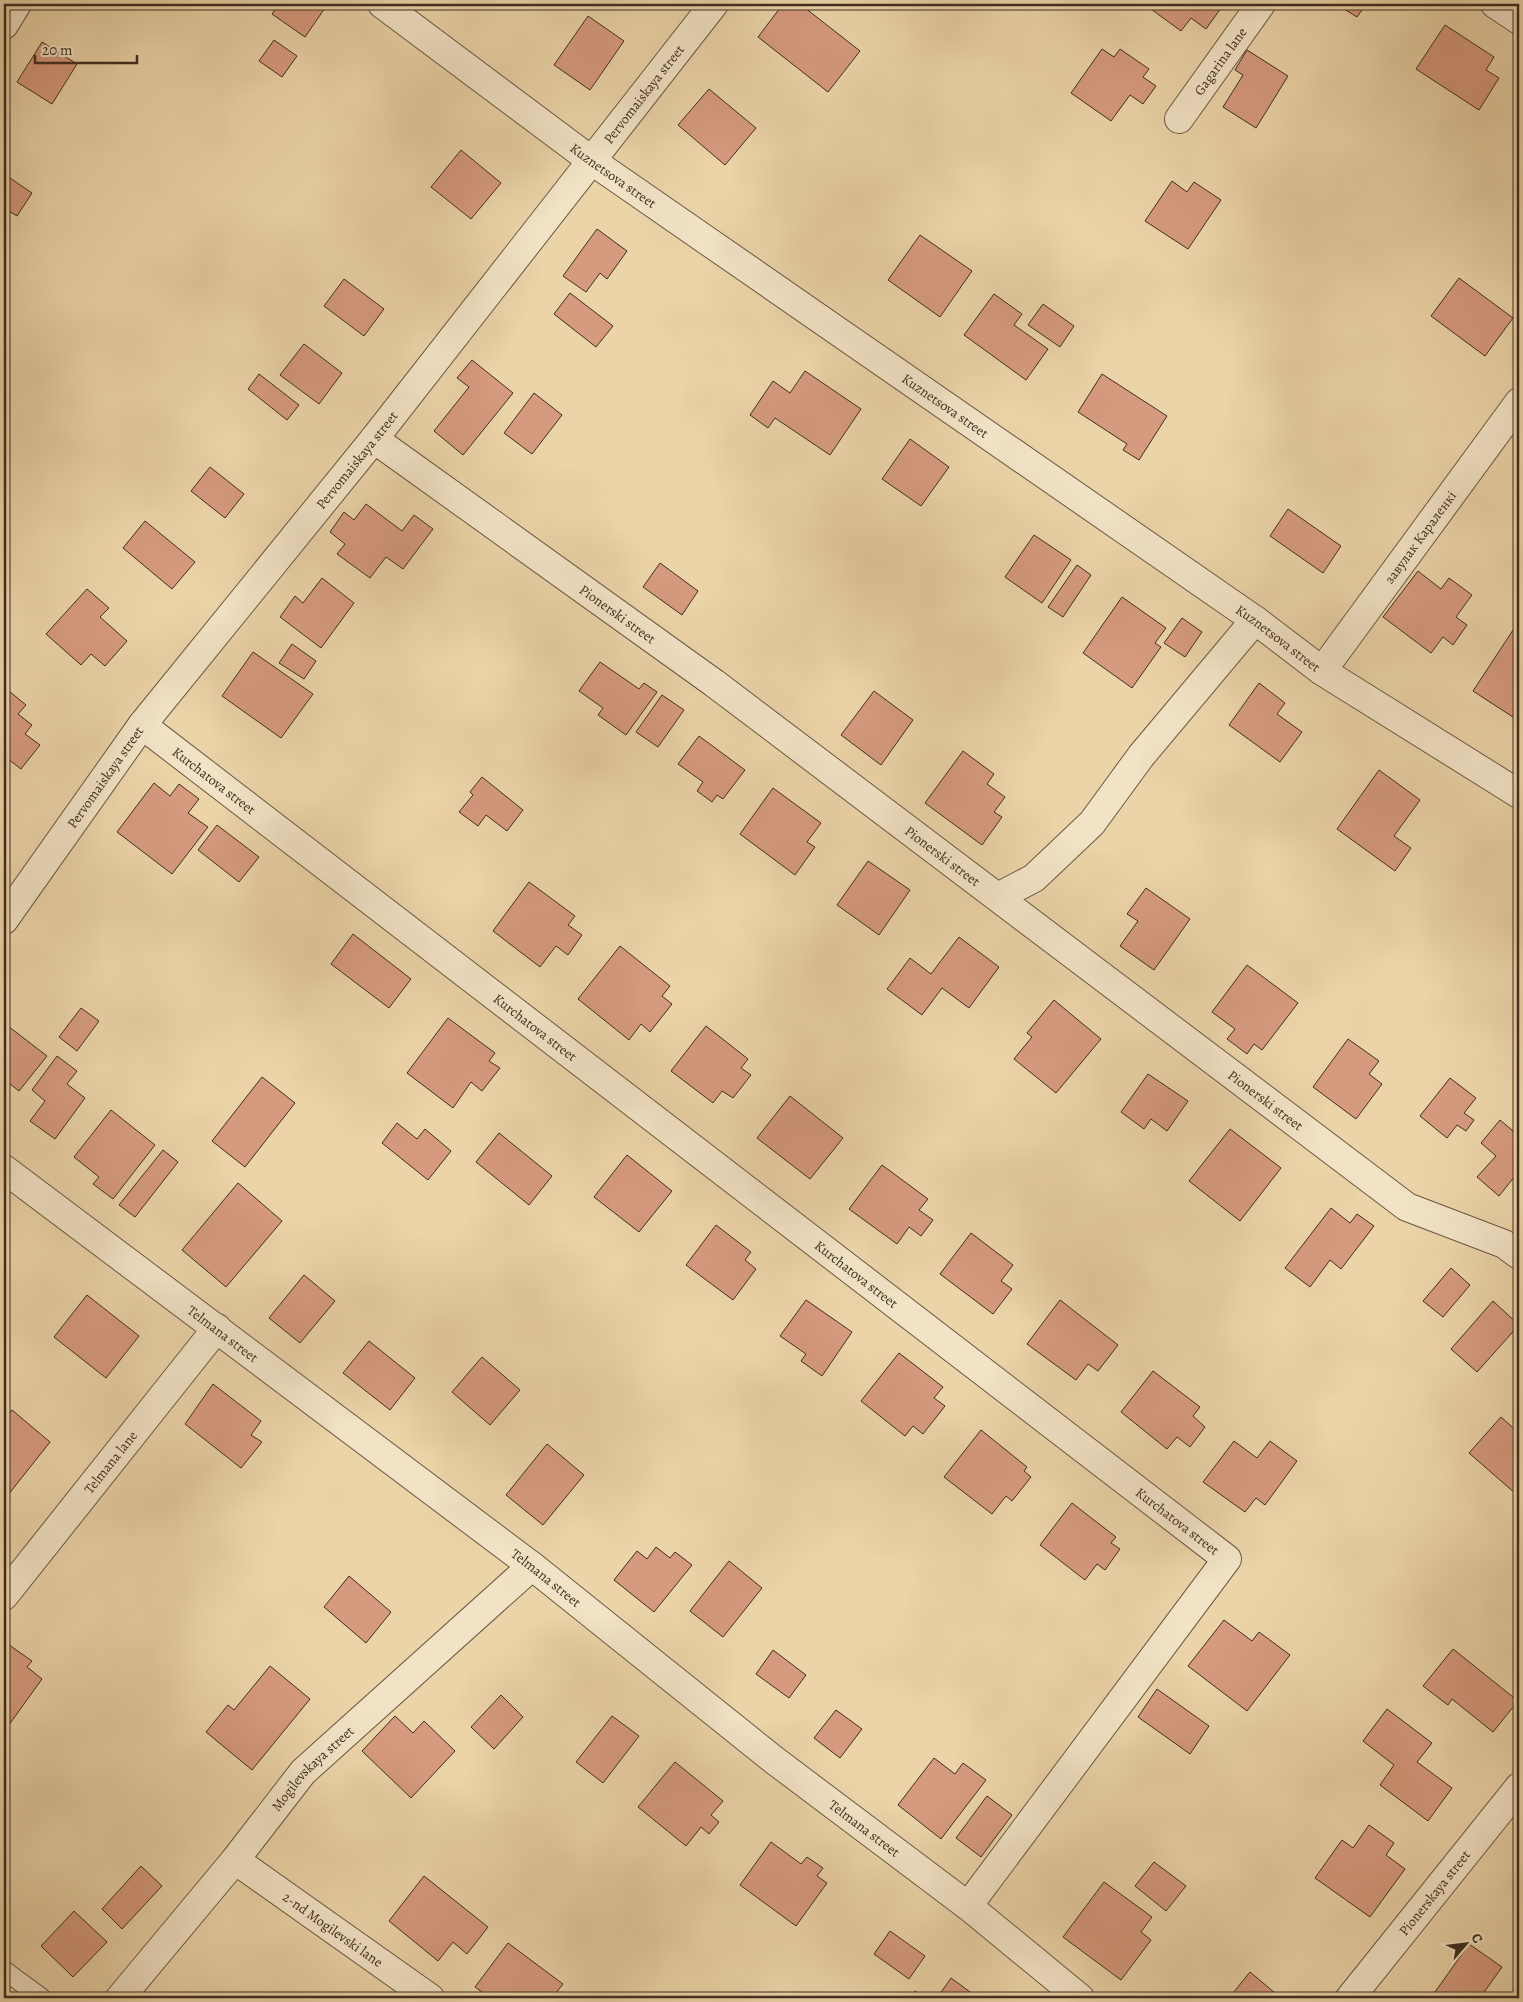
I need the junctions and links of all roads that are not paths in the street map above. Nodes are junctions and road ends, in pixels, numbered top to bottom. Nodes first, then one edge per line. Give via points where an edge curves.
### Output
1 (18, 4) edge
2 (382, 4) edge
3 (714, 4) edge
4 (1261, 4) edge
5 (1495, 4) edge
6 (1519, 20) edge
7 (4, 25) edge
8 (1179, 119) dead end
9 (592, 161) junction
10 (1519, 402) edge
11 (374, 439) junction
12 (1255, 620) junction
13 (1322, 671) junction
14 (142, 725) junction
15 (1519, 794) edge
16 (998, 897) junction
17 (4, 920) edge
18 (4, 1169) edge
19 (1519, 1255) edge
20 (217, 1328) junction
21 (532, 1566) junction
22 (4, 1596) edge
23 (1519, 1787) edge
24 (235, 1860) junction
25 (968, 1906) junction
26 (4, 1970) edge
27 (42, 1998) edge
28 (120, 1998) edge
29 (430, 1998) edge
30 (1080, 1998) edge
31 (1350, 1998) edge

1 - 7 street
2 - 9 street, Kuznetsova street
3 - 9 street, Pervomaiskaya street
4 - 8 street, Gagarina lane
5 - 6 street
9 - 11 street, Pervomaiskaya street
9 - 12 street, Kuznetsova street
10 - 13 street, завулак Караленкі
11 - 14 street, Pervomaiskaya street
11 - 16 street, Pionerski street via 714,683
12 - 13 street, Kuznetsova street
12 - 16 street via 1141,756 1092,823 1034,878
13 - 15 street, Kuznetsova street
14 - 17 street, Pervomaiskaya street
14 - 25 street, Kurchatova street via 1227,1559
16 - 19 street, Pionerski street via 1407,1206 1504,1244
18 - 20 street, Telmana street
20 - 21 street, Telmana street
20 - 22 street, Telmana lane
21 - 24 street, Mogilevskaya street via 303,1772
21 - 25 street, Telmana street via 774,1760
23 - 31 street, Pionerskaya street
24 - 28 street, Mogilevskaya street
24 - 29 street, 2-nd Mogilevski lane
25 - 30 street, Telmana street
26 - 27 lane

